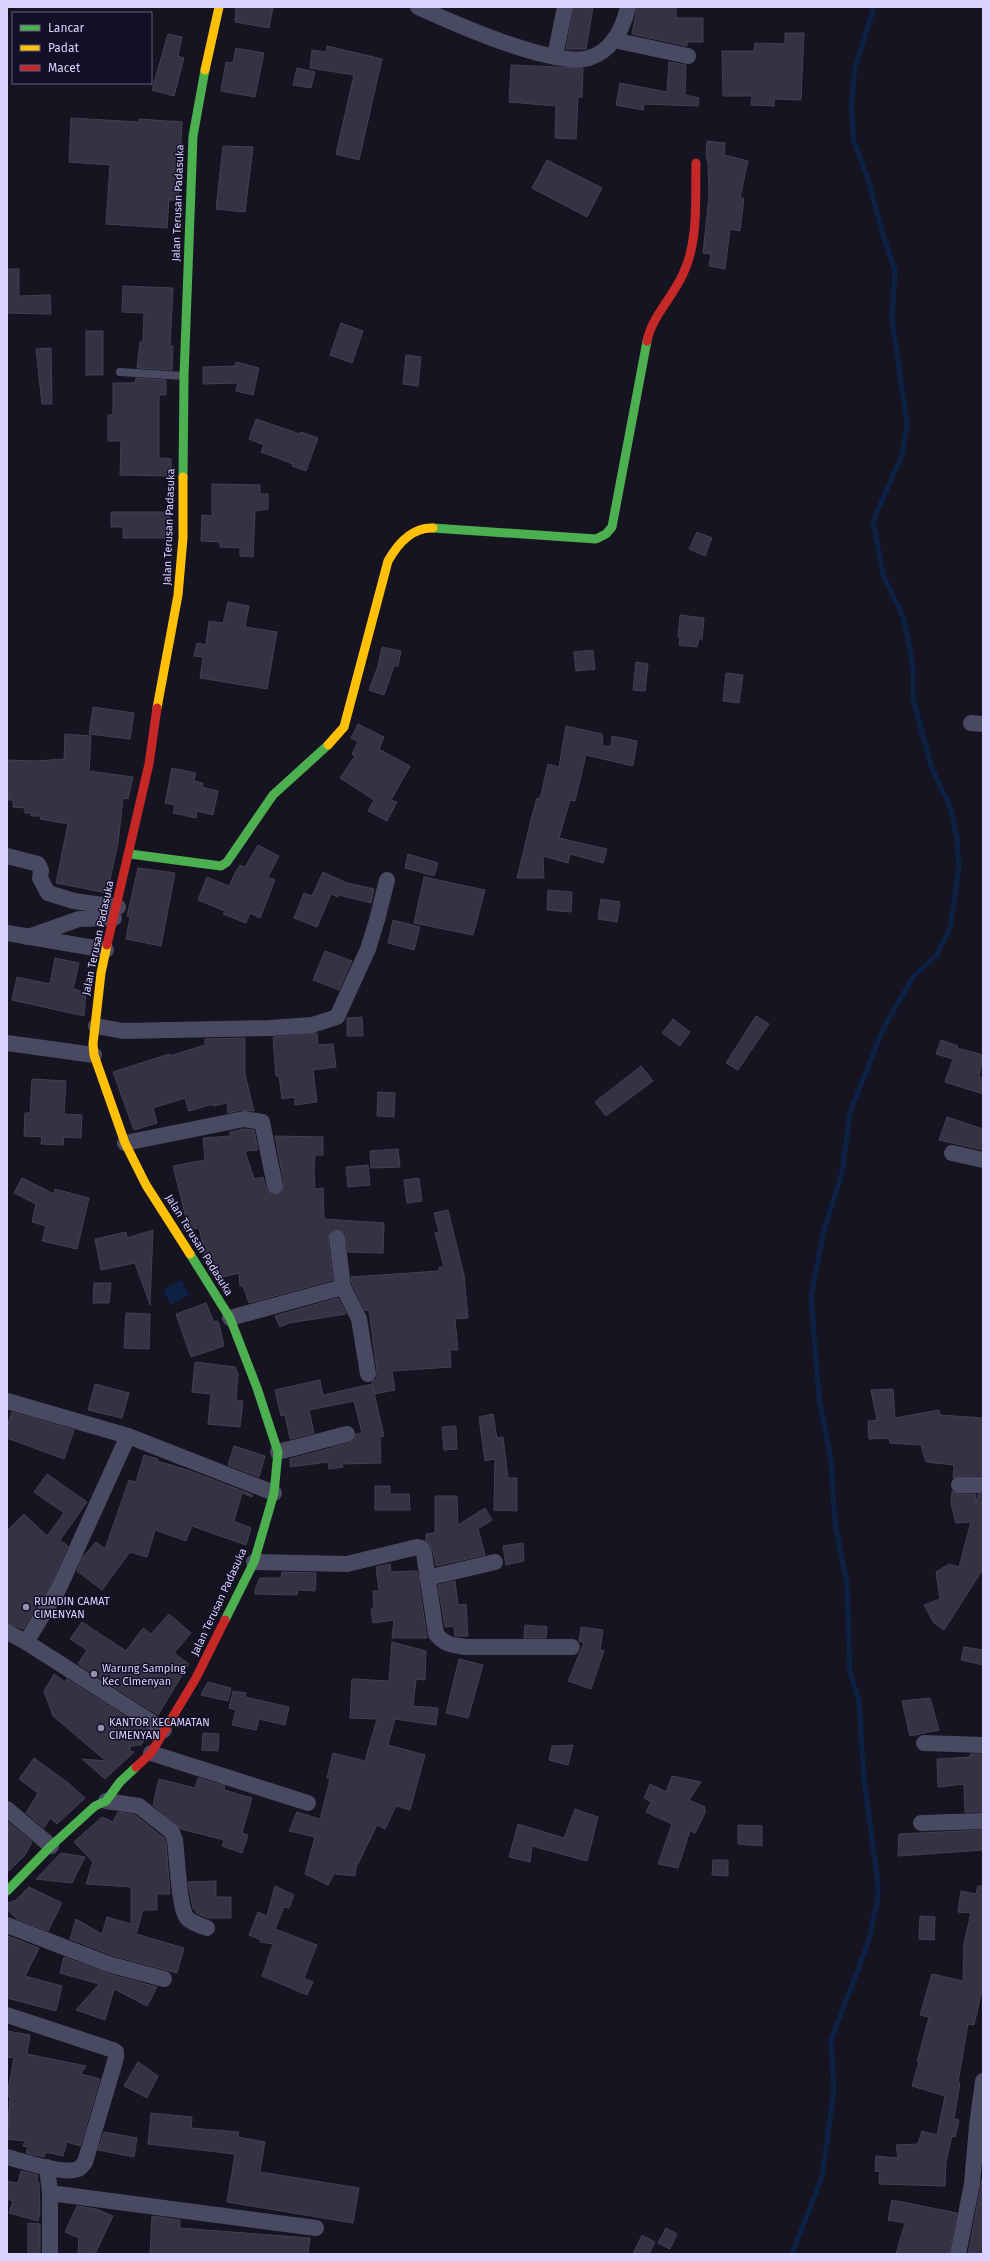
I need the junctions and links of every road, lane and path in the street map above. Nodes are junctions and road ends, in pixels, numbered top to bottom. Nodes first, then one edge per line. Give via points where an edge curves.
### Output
1 (219, 7) edge
2 (418, 7) edge
3 (565, 7) edge
4 (628, 7) edge
5 (614, 40) junction
6 (555, 56) junction
7 (688, 56) dead end
8 (696, 163) dead end
9 (120, 372) dead end
10 (184, 376) junction
11 (130, 854) junction
12 (7, 856) edge
13 (387, 880) dead end
14 (116, 913) junction
15 (7, 933) edge
16 (27, 937) junction
17 (106, 950) junction
18 (96, 1026) junction
19 (7, 1043) edge
20 (94, 1055) junction
21 (125, 1143) junction
22 (952, 1153) dead end
23 (983, 1160) edge
24 (275, 1186) dead end
25 (337, 1238) dead end
26 (342, 1287) junction
27 (230, 1318) junction
28 (368, 1374) dead end
29 (7, 1401) edge
30 (347, 1434) dead end
31 (128, 1436) junction
32 (278, 1452) junction
33 (959, 1485) dead end
34 (983, 1485) edge
35 (274, 1493) junction
36 (254, 1562) junction
37 (494, 1562) dead end
38 (427, 1578) junction
39 (7, 1632) edge
40 (26, 1642) junction
41 (572, 1647) dead end
42 (164, 1730) junction
43 (924, 1743) dead end
44 (983, 1745) edge
45 (151, 1753) junction
46 (106, 1801) junction
47 (308, 1803) dead end
48 (7, 1809) edge
49 (983, 1822) edge
50 (921, 1823) dead end
51 (51, 1846) junction
52 (7, 1891) edge
53 (7, 1925) edge
54 (207, 1928) dead end
55 (164, 1979) dead end
56 (7, 2015) edge
57 (983, 2081) edge
58 (982, 2101) edge
59 (979, 2144) edge
60 (7, 2157) edge
61 (47, 2167) junction
62 (50, 2193) junction
63 (316, 2228) dead end
64 (50, 2254) edge
65 (958, 2254) edge

1 - 10 street, Jalan Terusan Padasuka via 193,136
2 - 6 street via 503,42
3 - 6 street
4 - 5 street via 623,27
5 - 6 street via 590,58 570,60
5 - 7 street
8 - 11 street via 693,228 688,259 684,274 654,320 648,338 612,527 596,539 430,528 411,533 397,544 388,561 344,727 273,795 227,862 216,866
9 - 10 lane
10 - 11 street, Jalan Terusan Padasuka via 183,538 178,595
11 - 14 street, Jalan Terusan Padasuka
12 - 14 street via 38,864 41,870 40,878 48,893
13 - 18 street via 368,949 337,1017 312,1026 270,1028 123,1031
14 - 16 street via 79,919
14 - 17 street, Jalan Terusan Padasuka
15 - 16 street
16 - 17 street
17 - 18 street, Jalan Terusan Padasuka via 96,1010
18 - 20 street, Jalan Terusan Padasuka
19 - 20 street
20 - 21 street, Jalan Terusan Padasuka
21 - 24 street via 244,1119 262,1122
21 - 27 street, Jalan Terusan Padasuka via 146,1185
22 - 23 street
25 - 26 street
26 - 27 street
26 - 28 street via 359,1319
27 - 32 street, Jalan Terusan Padasuka
29 - 31 street
30 - 32 street
31 - 35 street
31 - 40 street via 59,1588
32 - 35 street, Jalan Terusan Padasuka
33 - 34 street
35 - 36 street, Jalan Terusan Padasuka
36 - 38 street via 347,1564 417,1547 424,1553
36 - 42 street, Jalan Terusan Padasuka via 196,1678
37 - 38 street
38 - 41 street via 436,1634 449,1645
39 - 40 street
40 - 42 street
42 - 45 street, Jalan Terusan Padasuka
43 - 44 street
45 - 46 street, Jalan Terusan Padasuka via 120,1782
45 - 47 street
46 - 51 street, Jalan Terusan Padasuka via 95,1806
46 - 54 street via 139,1806 172,1832 185,1913 188,1918
48 - 51 street
49 - 50 street
51 - 52 street, Jalan Terusan Padasuka
53 - 55 street via 108,1964
56 - 61 street via 116,2052 85,2162 79,2169
57 - 58 street
58 - 59 street
59 - 65 street
60 - 61 street
61 - 62 street
62 - 63 street
62 - 64 street

